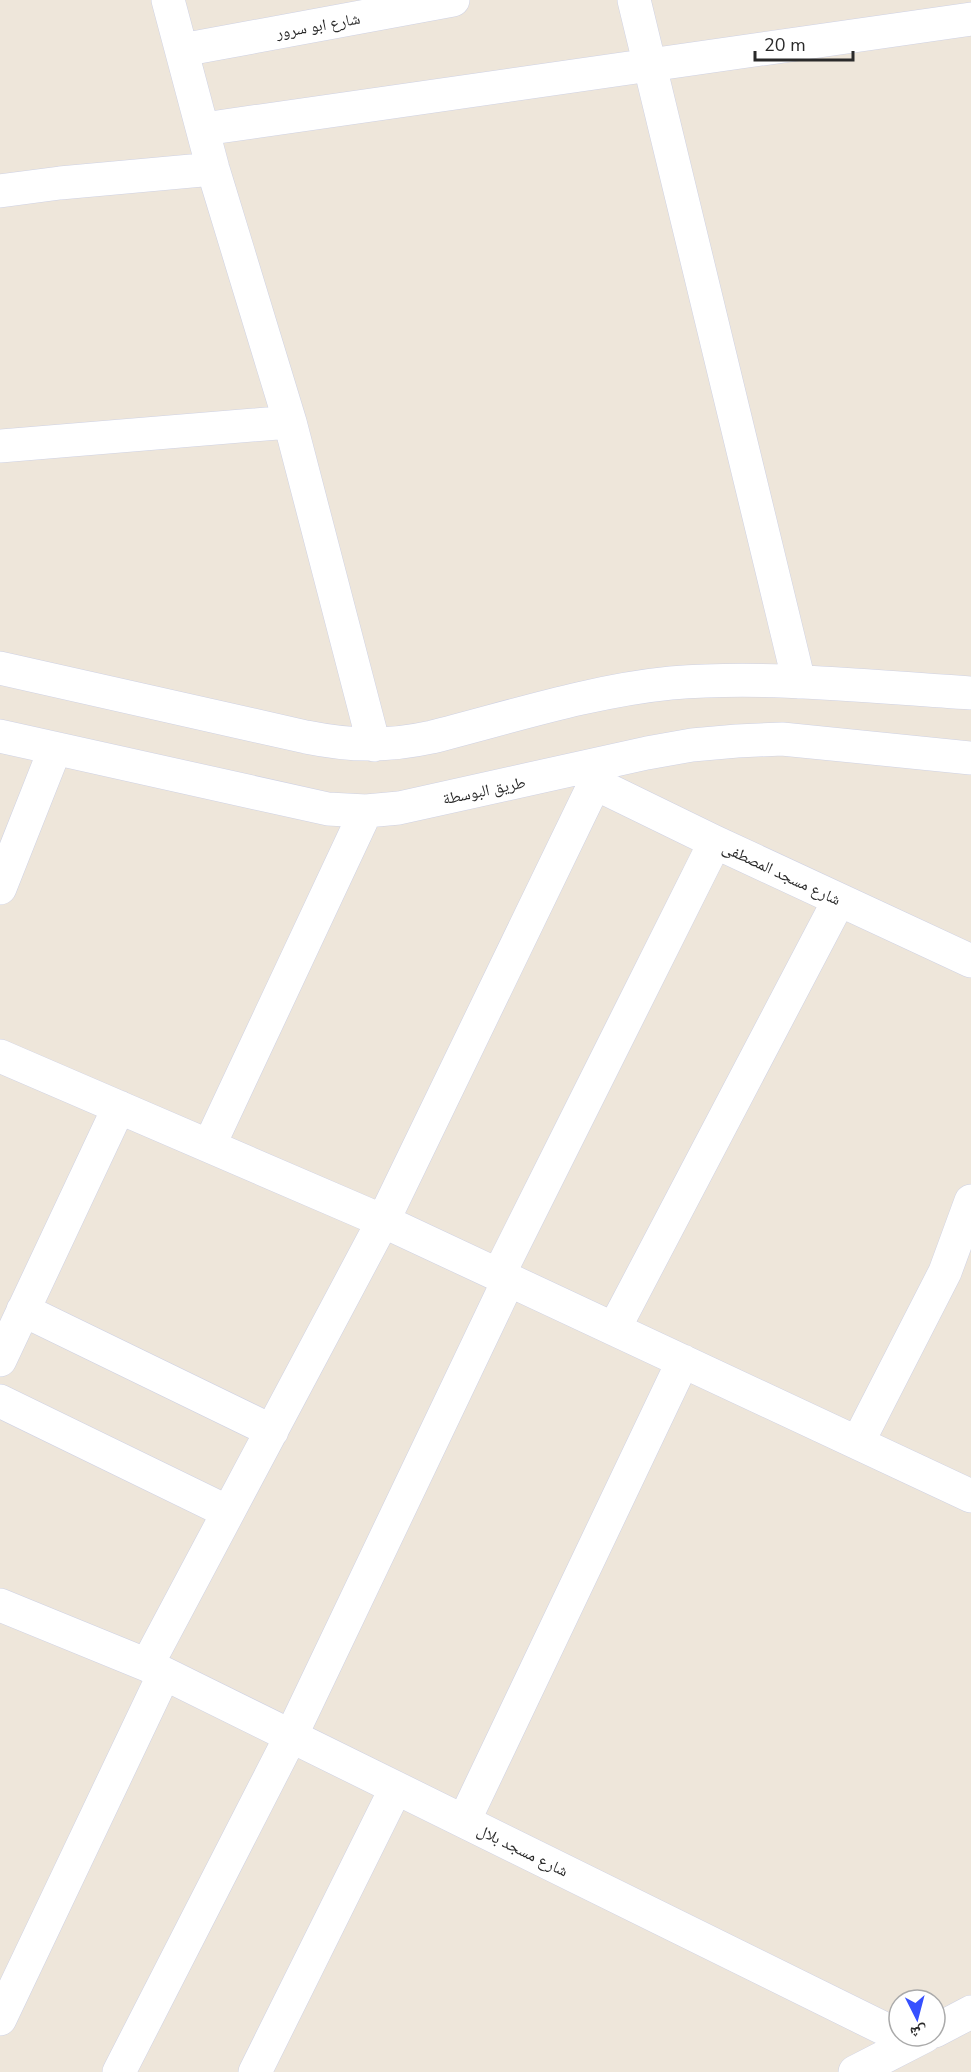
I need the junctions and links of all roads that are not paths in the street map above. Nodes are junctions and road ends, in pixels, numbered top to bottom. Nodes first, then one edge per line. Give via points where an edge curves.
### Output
1 (168, 0) edge
2 (453, 0) edge
3 (634, 0) edge
4 (971, 19) edge
5 (182, 50) junction
6 (651, 66) junction
7 (204, 129) junction
8 (213, 169) junction
9 (0, 191) edge
10 (290, 422) junction
11 (0, 446) edge
12 (0, 668) edge
13 (799, 681) junction
14 (971, 693) edge
15 (0, 736) edge
16 (374, 745) junction
17 (55, 749) junction
18 (971, 758) edge
19 (599, 773) junction
20 (366, 811) junction
21 (715, 842) junction
22 (0, 888) edge
23 (839, 900) junction
24 (971, 961) edge
25 (0, 1056) edge
26 (119, 1107) junction
27 (208, 1146) junction
28 (971, 1201) edge
29 (383, 1221) junction
30 (504, 1277) junction
31 (23, 1310) junction
32 (614, 1329) junction
33 (0, 1360) edge
34 (683, 1361) junction
35 (0, 1401) edge
36 (272, 1431) junction
37 (858, 1442) junction
38 (971, 1495) edge
39 (228, 1512) junction
40 (0, 1605) edge
41 (155, 1670) junction
42 (291, 1736) junction
43 (396, 1788) junction
44 (464, 1821) junction
45 (887, 2005) edge
46 (0, 2019) edge
47 (895, 2048) edge
48 (119, 2072) edge
49 (255, 2072) edge
50 (855, 2072) edge

1 - 5 street
2 - 5 street, شارع ابو سرور
3 - 6 street
4 - 6 street
5 - 7 street
6 - 7 street
6 - 13 street
7 - 8 street
8 - 9 street
8 - 10 street
10 - 11 street
10 - 16 street
12 - 16 street via 306,737
13 - 14 street
13 - 16 street via 671,683 608,692 403,743
15 - 17 street, طريق البوسطة
17 - 20 street, طريق البوسطة via 328,809
17 - 22 street
18 - 19 street, طريق البوسطة via 782,739 692,745 647,753
19 - 20 street, طريق البوسطة
19 - 21 street, شارع مسجد المصطفى
19 - 29 street
20 - 27 street
21 - 23 street, شارع مسجد المصطفى
21 - 30 street
23 - 24 street, شارع مسجد المصطفى
23 - 32 street
25 - 26 street
26 - 27 street
26 - 31 street
27 - 29 street
28 - 37 street via 945,1272
29 - 30 street
29 - 36 street
30 - 32 street
30 - 42 street
31 - 33 street
31 - 36 street
32 - 34 street
34 - 37 street
34 - 44 street
35 - 39 street
36 - 39 street
37 - 38 street
39 - 41 street
40 - 41 street, شارع مسجد بلال
41 - 42 street, شارع مسجد بلال
41 - 46 street
42 - 43 street, شارع مسجد بلال
42 - 48 street
43 - 44 street, شارع مسجد بلال
43 - 49 street
44 - 45 street, شارع مسجد بلال
47 - 50 street

